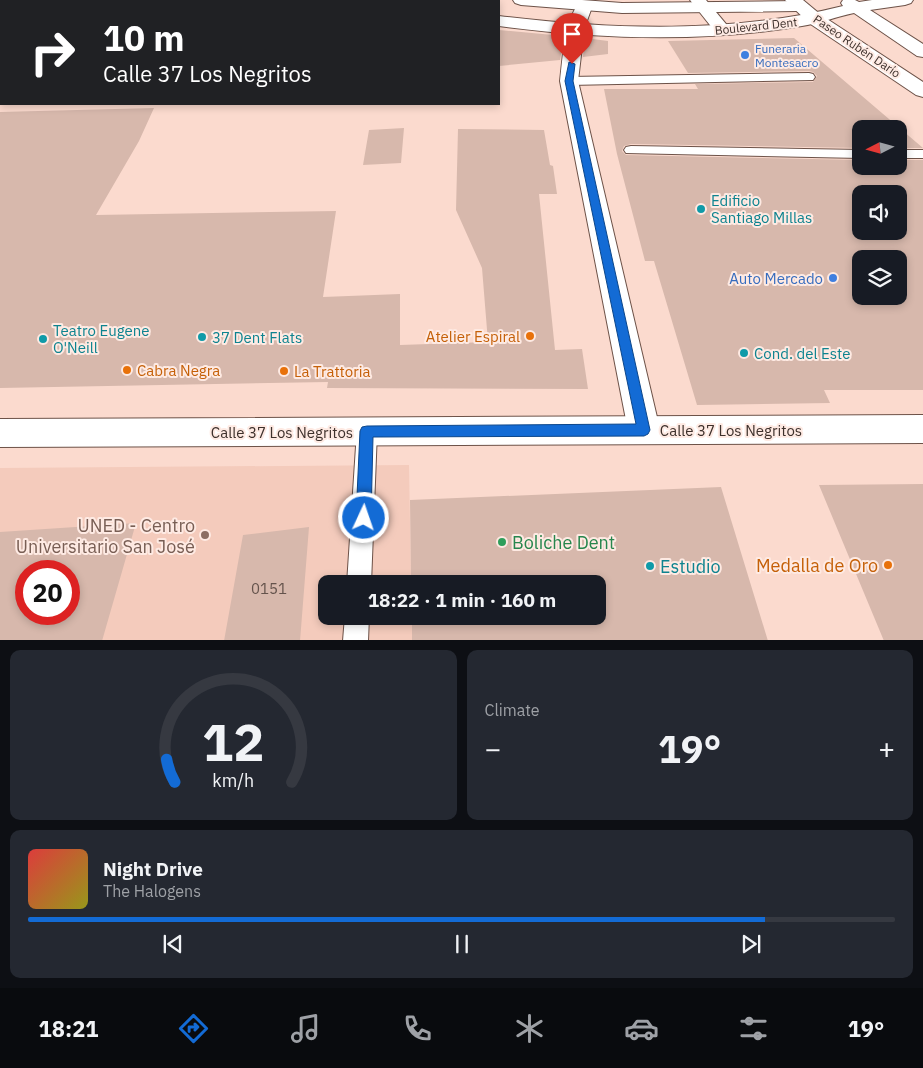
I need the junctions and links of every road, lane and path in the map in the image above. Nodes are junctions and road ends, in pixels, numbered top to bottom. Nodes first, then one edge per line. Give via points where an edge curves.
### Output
1 (520, 0) edge
2 (905, 0) edge
3 (560, 2) edge
4 (701, 3) edge
5 (796, 3) edge
6 (851, 4) edge
7 (584, 7) junction
8 (815, 18) junction
9 (500, 21) edge
10 (576, 29) junction
11 (723, 30) junction
12 (923, 52) edge
13 (808, 77) dead end
14 (569, 81) junction
15 (923, 91) edge
16 (631, 150) dead end
17 (852, 154) edge
18 (908, 154) edge
19 (923, 154) edge
20 (644, 430) junction
21 (367, 431) junction
22 (0, 433) edge
23 (921, 434) edge
24 (359, 575) edge
25 (357, 625) edge
26 (356, 640) edge

1 - 3 main road, Boulevard Dent
2 - 6 main road
3 - 7 main road, Boulevard Dent
4 - 5 main road, Boulevard Dent
4 - 7 main road, Boulevard Dent
4 - 11 main road
5 - 6 main road, Boulevard Dent
5 - 8 main road, Paseo Rubén Darío
6 - 8 main road, Boulevard Dent
6 - 12 main road
7 - 10 main road
8 - 11 main road, Boulevard Dent
8 - 15 main road, Paseo Rubén Darío
9 - 10 main road, Boulevard Dent
10 - 11 main road, Boulevard Dent via 628,32
10 - 14 main road
13 - 14 lane
14 - 20 main road
16 - 17 lane
18 - 19 lane
20 - 21 main road, Calle 37 Los Negritos
20 - 23 main road, Calle 37 Los Negritos
21 - 22 main road, Calle 37 Los Negritos
21 - 24 lane
25 - 26 lane

